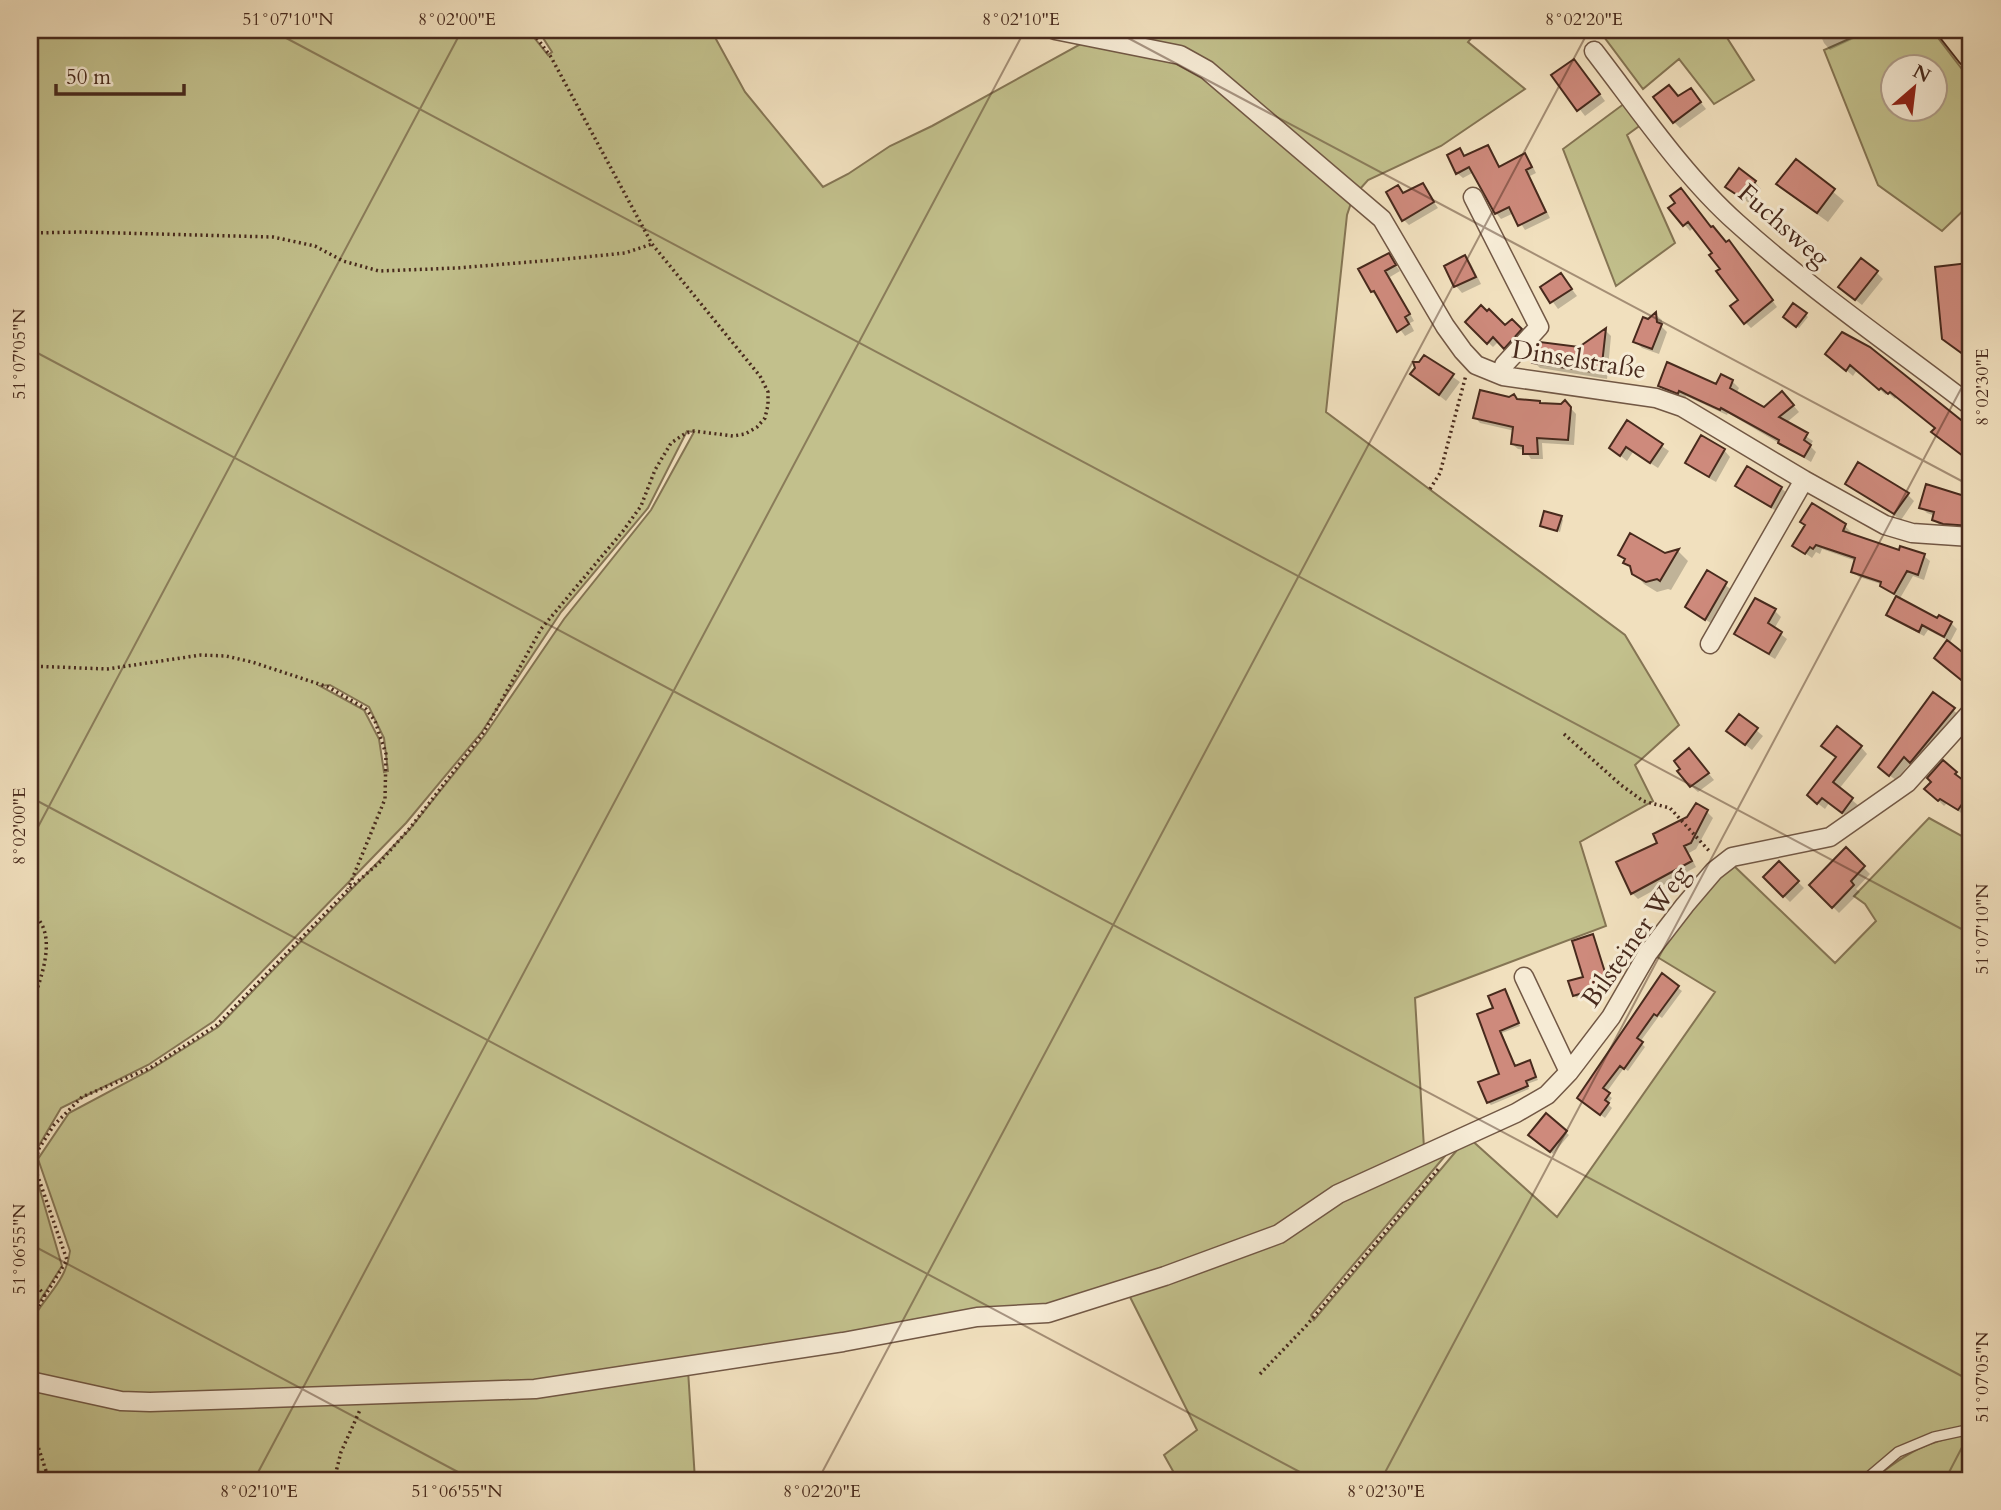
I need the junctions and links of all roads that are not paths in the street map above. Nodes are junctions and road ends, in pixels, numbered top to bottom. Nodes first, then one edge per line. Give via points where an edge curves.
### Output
1 (1055, 30) edge
2 (1953, 30) edge
3 (1594, 51) dead end
4 (1971, 53) edge
5 (1473, 197) dead end
6 (1503, 376) junction
7 (1971, 406) edge
8 (1804, 480) junction
9 (1971, 537) edge
10 (1710, 644) dead end
11 (1971, 712) edge
12 (1524, 977) dead end
13 (1569, 1072) junction
14 (30, 1381) edge
15 (1971, 1429) edge
16 (1865, 1480) edge

1 - 6 street, Dinselstraße via 1194,61 1373,210 1389,229 1445,326 1472,360
2 - 4 main road
3 - 7 street, Fuchsweg via 1677,159 1735,222
5 - 6 street via 1539,327 1504,365
6 - 8 street, Dinselstraße via 1656,398 1682,407
8 - 9 street, Dinselstraße via 1899,531
8 - 10 street
11 - 13 street, Bilsteiner Weg via 1907,783 1830,837 1738,856 1714,871 1656,943 1611,1017
12 - 13 street
13 - 14 street, Bilsteiner Weg via 1547,1095 1516,1114 1338,1194 1279,1234 1048,1313 977,1317 536,1389 150,1402 121,1401
15 - 16 lane via 1898,1452

